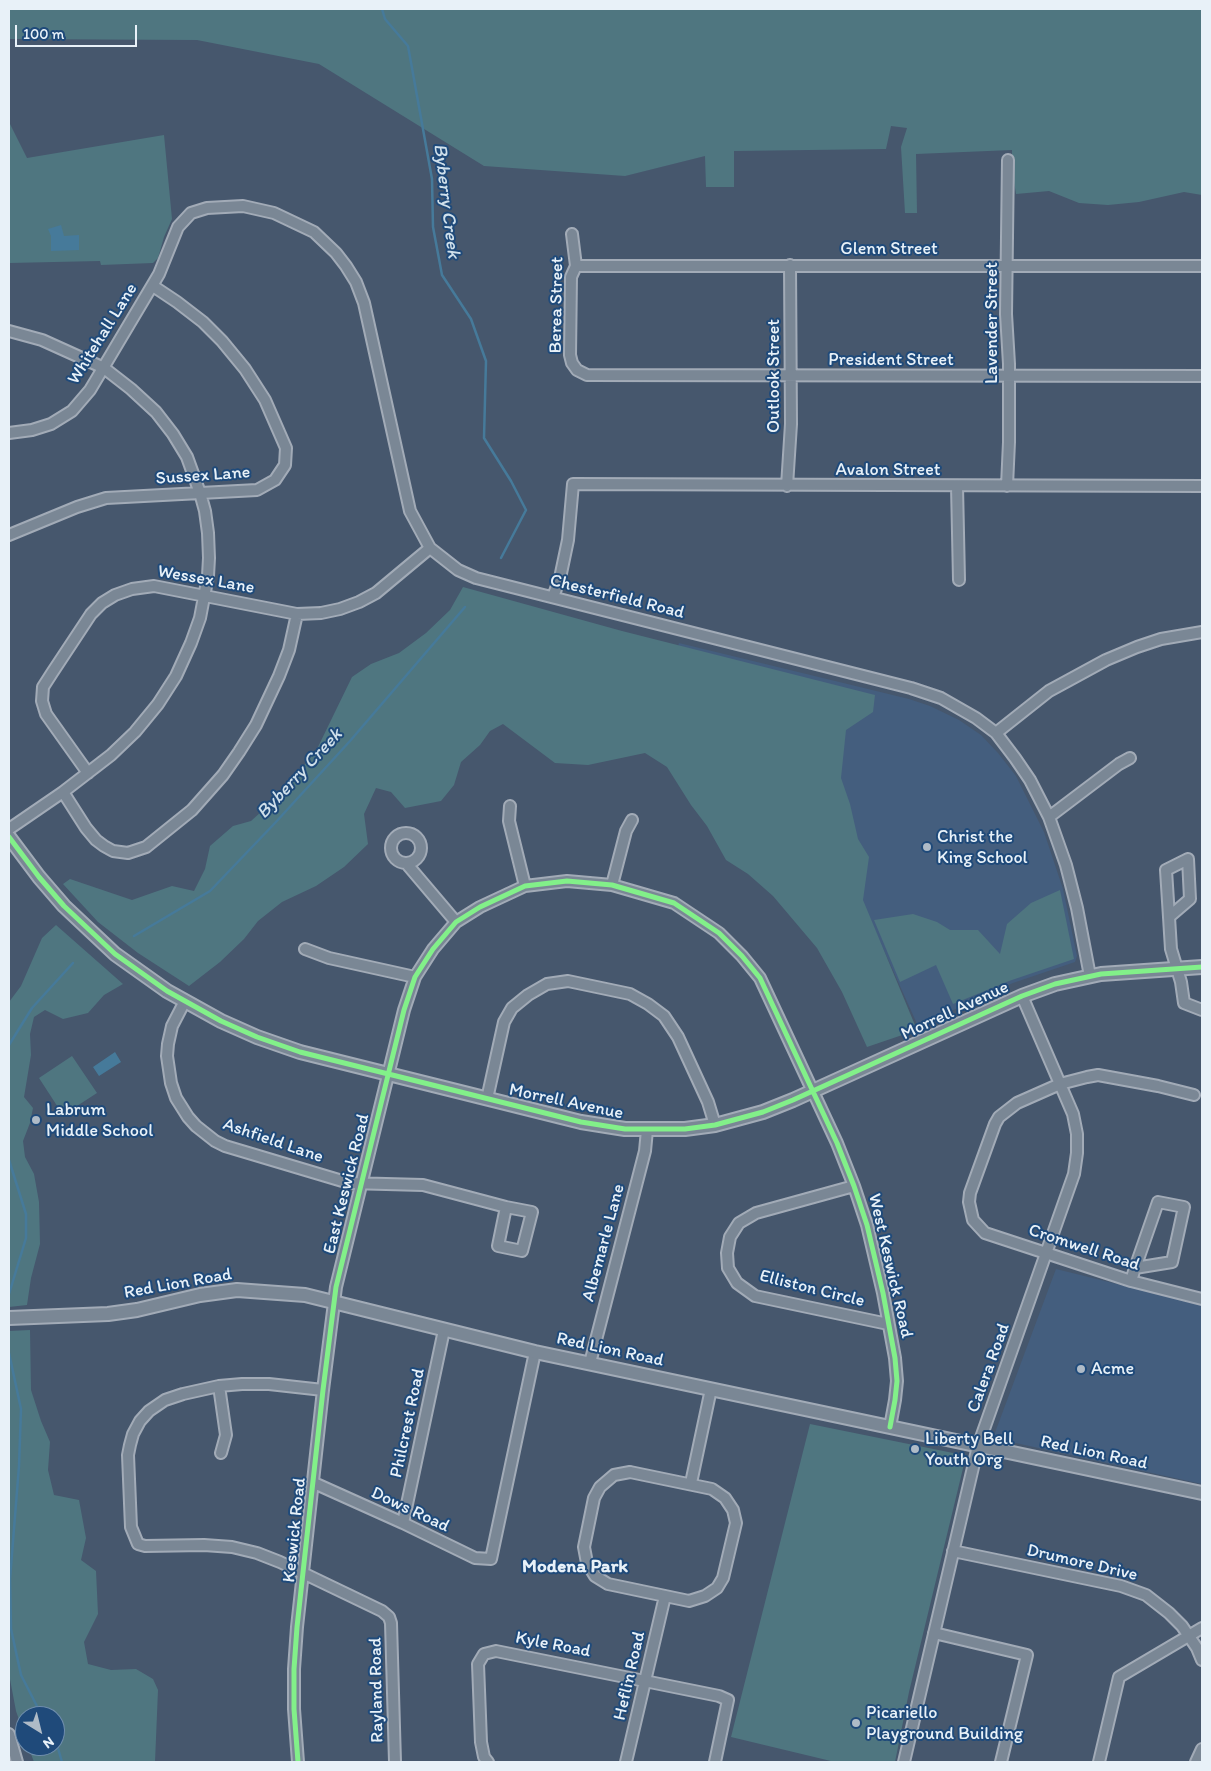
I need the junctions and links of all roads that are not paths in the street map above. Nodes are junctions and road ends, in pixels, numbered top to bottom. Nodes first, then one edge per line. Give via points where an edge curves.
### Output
1 (1008, 160) dead end
2 (191, 213) joint
3 (572, 234) dead end
4 (790, 265) junction
5 (576, 266) junction
6 (1008, 266) junction
7 (1202, 266) edge
8 (152, 286) junction
9 (9, 331) edge
10 (104, 368) junction
11 (581, 373) joint
12 (789, 376) junction
13 (1008, 376) junction
14 (1202, 376) edge
15 (9, 432) edge
16 (787, 486) junction
17 (957, 486) junction
18 (1007, 486) junction
19 (1202, 486) edge
20 (200, 493) junction
21 (9, 535) edge
22 (430, 548) junction
23 (959, 580) dead end
24 (204, 594) junction
25 (553, 597) junction
26 (297, 614) junction
27 (1202, 632) edge
28 (996, 734) junction
29 (1130, 758) dead end
30 (88, 773) junction
31 (63, 792) junction
32 (510, 806) dead end
33 (1049, 817) junction
34 (632, 820) dead end
35 (9, 829) edge
36 (9, 837) edge
37 (406, 863) dead end
38 (612, 885) junction
39 (525, 886) junction
40 (1169, 917) junction
41 (456, 922) junction
42 (306, 949) dead end
43 (1202, 967) edge
44 (1177, 968) junction
45 (1090, 976) junction
46 (415, 977) junction
47 (1022, 996) junction
48 (185, 1002) junction
49 (1202, 1010) edge
50 (388, 1073) junction
51 (1060, 1084) junction
52 (813, 1091) junction
53 (1194, 1095) dead end
54 (487, 1099) junction
55 (715, 1125) junction
56 (647, 1130) junction
57 (362, 1184) junction
58 (854, 1186) junction
59 (506, 1207) junction
60 (1047, 1254) junction
61 (1135, 1268) junction
62 (1131, 1281) junction
63 (1202, 1299) edge
64 (334, 1302) junction
65 (9, 1318) edge
66 (888, 1324) junction
67 (444, 1330) junction
68 (535, 1352) junction
69 (590, 1363) junction
70 (219, 1386) junction
71 (710, 1389) junction
72 (323, 1390) junction
73 (890, 1427) junction
74 (978, 1446) junction
75 (221, 1453) dead end
76 (314, 1483) junction
77 (691, 1484) junction
78 (1202, 1494) edge
79 (403, 1523) junction
80 (953, 1550) junction
81 (304, 1573) junction
82 (665, 1596) junction
83 (1202, 1628) edge
84 (934, 1633) junction
85 (1189, 1635) junction
86 (1202, 1660) edge
87 (645, 1680) junction
88 (9, 1734) edge
89 (1202, 1749) edge
90 (17, 1762) edge
91 (298, 1762) edge
92 (395, 1762) edge
93 (488, 1762) edge
94 (626, 1762) edge
95 (715, 1762) edge
96 (904, 1762) edge
97 (1001, 1762) edge
98 (1098, 1762) edge
99 (1196, 1762) edge

1 - 6 street, Lavender Street
2 - 8 street, Whitehall Lane via 178,227
2 - 22 street, Chesterfield Road via 207,208 243,206 274,213 314,232 346,266 356,282 368,318 410,511
3 - 5 street, Berea Street
4 - 5 street, Glenn Street
4 - 6 street, Glenn Street
4 - 12 street, Outlook Street
5 - 11 street, Berea Street via 571,277 570,347 572,363
6 - 7 street, Glenn Street
6 - 13 street, Lavender Street
8 - 10 street, Whitehall Lane
8 - 20 street, Sussex Lane via 203,322 239,362 265,400 286,448 285,465 275,480 257,490
9 - 10 street via 42,340
10 - 15 street, Whitehall Lane via 72,411 51,424
10 - 20 street via 156,412 187,457
11 - 12 street, President Street
12 - 13 street, President Street
12 - 16 street, Outlook Street
13 - 14 street, President Street
13 - 18 street, Lavender Street via 1010,442
16 - 17 street, Avalon Street
16 - 25 street, Avalon Street via 573,484 568,540
17 - 18 street, Avalon Street
17 - 23 street
18 - 19 street, Avalon Street
20 - 21 street, Sussex Lane via 106,498
20 - 24 street via 208,533 208,576
22 - 25 street, Chesterfield Road via 458,570 476,578
22 - 26 street, Wessex Lane via 388,584 359,602 340,609
24 - 26 street, Wessex Lane
24 - 30 street via 191,643 176,676 158,704 135,732
24 - 30 street, Wessex Lane via 154,586 115,595 92,614 52,673 43,688 46,714
25 - 28 street, Chesterfield Road via 912,688 941,698
26 - 31 street via 279,676 239,752 192,810 146,847 128,852 104,846 86,828
27 - 28 street via 1137,647 1106,660 1049,692
28 - 33 street, Chesterfield Road via 1030,780
29 - 33 street
30 - 31 street
31 - 35 street
32 - 39 street via 509,821
33 - 45 street, Chesterfield Road via 1066,865
34 - 38 street
36 - 48 street, Morrell Avenue via 51,892 81,923 128,964
37 - 41 street
38 - 39 street, East Keswick Road via 567,882
38 - 52 street, West Keswick Road via 674,903 719,933 742,956 760,978
39 - 41 street, East Keswick Road
40 - 40 street via 1190,899 1188,860 1166,870
40 - 44 street via 1171,949
41 - 46 street, East Keswick Road
42 - 46 street via 329,958
43 - 44 street, Morrell Avenue
44 - 45 street, Morrell Avenue
44 - 49 street via 1184,1003
45 - 47 street, Morrell Avenue
46 - 50 street, East Keswick Road
47 - 51 street, Calera Road
47 - 52 street, Morrell Avenue
48 - 50 street, Morrell Avenue via 235,1028 281,1046
48 - 57 street, Ashfield Lane via 172,1026 168,1068 176,1098 196,1126 225,1146 349,1183
50 - 54 street, Morrell Avenue
50 - 57 street, East Keswick Road
51 - 53 street via 1088,1077 1114,1077
51 - 60 street, Calera Road via 1073,1114 1077,1153 1074,1174
51 - 60 street, Cromwell Road via 1017,1103 999,1117 970,1193 973,1220 985,1233
52 - 55 street, Morrell Avenue via 762,1112
52 - 58 street, West Keswick Road
54 - 55 street via 504,1022 512,1008 547,984 568,981 630,994 664,1016 678,1036
54 - 56 street, Morrell Avenue via 581,1122
55 - 56 street, Morrell Avenue
56 - 69 street, Albemarle Lane via 645,1151
57 - 59 street, Ashfield Lane via 422,1185
57 - 64 street, East Keswick Road
58 - 66 street, West Keswick Road via 876,1259
58 - 66 street, Elliston Circle via 756,1213 739,1223 730,1237 726,1253 728,1268 737,1283 755,1296
59 - 59 street, Ashfield Lane via 532,1212 522,1251 498,1246
60 - 62 street, Cromwell Road
60 - 74 street, Calera Road
61 - 61 street via 1172,1262 1184,1207 1158,1202
61 - 62 street
62 - 63 street, Cromwell Road
64 - 65 street, Red Lion Road via 305,1295 237,1290 108,1314
64 - 67 street, Red Lion Road
64 - 72 street, Keswick Road
66 - 73 street, West Keswick Road via 897,1381
67 - 68 street, Red Lion Road
67 - 79 street, Philcrest Road
68 - 69 street, Red Lion Road
68 - 79 street, Dows Road via 491,1559 475,1558
69 - 71 street, Red Lion Road
70 - 72 street via 269,1384
70 - 75 street via 226,1436
70 - 81 street, Rayland Road via 165,1400 140,1421 128,1455 131,1527 137,1542 145,1546 232,1547
71 - 73 street, Red Lion Road
71 - 77 street
72 - 76 street, Keswick Road
73 - 74 street, Red Lion Road
74 - 78 street, Red Lion Road
74 - 80 street, Calera Road
76 - 79 street, Dows Road
76 - 81 street, Keswick Road
77 - 82 street via 712,1489 725,1498 736,1523 723,1578 717,1588 689,1601
77 - 82 street via 630,1472 614,1475 600,1487 594,1498 584,1547 587,1562 595,1576 608,1584
80 - 84 street, Calera Road
80 - 85 street, Drumore Drive via 1121,1586 1146,1595
81 - 91 street, Keswick Road via 294,1669
81 - 92 street, Rayland Road via 389,1617
82 - 87 street, Heflin Road
83 - 85 street
84 - 96 street, Calera Road
84 - 97 street via 1027,1654
85 - 86 street, Drumore Drive
85 - 98 street via 1120,1677
87 - 93 street, Kyle Road via 496,1651 484,1654 478,1664 481,1742
87 - 94 street, Heflin Road
87 - 95 street, Kyle Road via 728,1700
88 - 90 street
89 - 99 street

